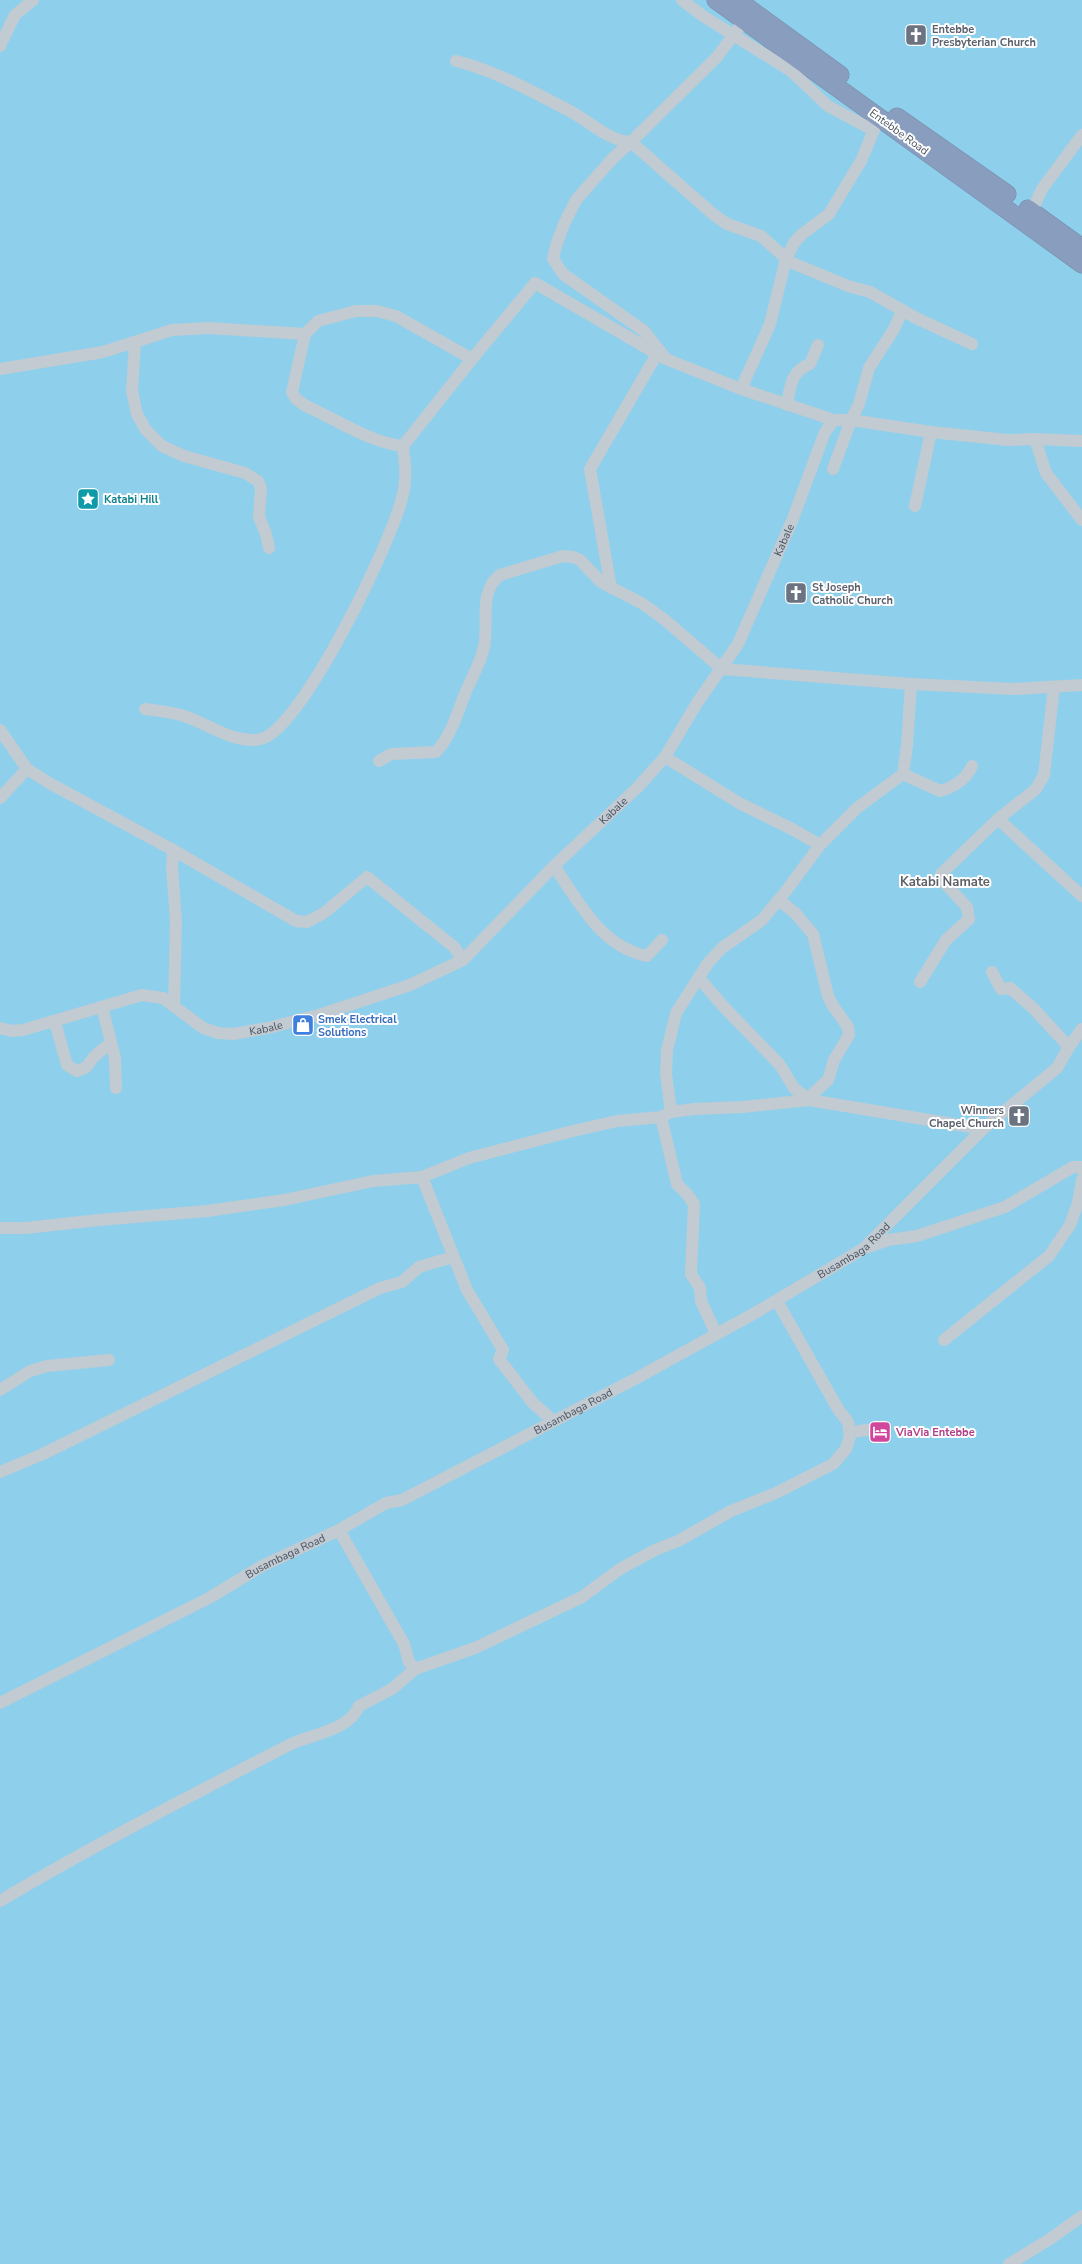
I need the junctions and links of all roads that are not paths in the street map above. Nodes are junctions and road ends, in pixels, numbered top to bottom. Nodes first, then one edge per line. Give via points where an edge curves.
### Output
1 (33, 0) edge
2 (682, 0) edge
3 (716, 0) edge
4 (737, 0) edge
5 (739, 29) junction
6 (0, 46) edge
7 (456, 61) dead end
8 (876, 124) junction
9 (1082, 136) edge
10 (631, 142) junction
11 (1032, 212) junction
12 (1082, 248) edge
13 (786, 259) junction
14 (1082, 264) edge
15 (902, 311) junction
16 (305, 334) junction
17 (135, 343) junction
18 (972, 344) dead end
19 (818, 345) dead end
20 (662, 357) junction
21 (472, 359) junction
22 (0, 369) edge
23 (741, 389) junction
24 (787, 405) junction
25 (834, 420) junction
26 (851, 420) junction
27 (931, 432) junction
28 (1035, 438) junction
29 (1082, 441) edge
30 (403, 446) junction
31 (833, 469) dead end
32 (915, 506) dead end
33 (1082, 520) edge
34 (269, 548) dead end
35 (611, 588) junction
36 (722, 669) junction
37 (911, 684) junction
38 (1081, 684) edge
39 (1054, 687) junction
40 (145, 709) dead end
41 (0, 730) edge
42 (665, 757) junction
43 (379, 761) dead end
44 (972, 766) dead end
45 (27, 769) junction
46 (903, 774) junction
47 (0, 798) edge
48 (998, 819) junction
49 (820, 845) junction
50 (173, 850) junction
51 (554, 866) junction
52 (1082, 896) edge
53 (779, 900) junction
54 (662, 940) dead end
55 (463, 960) junction
56 (992, 972) dead end
57 (699, 978) junction
58 (920, 982) dead end
59 (174, 1005) junction
60 (102, 1007) junction
61 (55, 1022) junction
62 (0, 1028) edge
63 (1082, 1029) edge
64 (111, 1042) junction
65 (1069, 1046) junction
66 (116, 1088) dead end
67 (808, 1099) junction
68 (666, 1115) junction
69 (983, 1129) junction
70 (1082, 1170) edge
71 (422, 1177) junction
72 (1082, 1180) edge
73 (0, 1228) edge
74 (863, 1249) junction
75 (453, 1257) junction
76 (777, 1301) junction
77 (716, 1334) junction
78 (944, 1340) dead end
79 (109, 1360) dead end
80 (0, 1390) edge
81 (553, 1421) junction
82 (875, 1429) dead end
83 (850, 1432) junction
84 (0, 1472) edge
85 (340, 1530) junction
86 (415, 1669) junction
87 (0, 1703) edge
88 (0, 1901) edge
89 (1082, 2216) edge
90 (1009, 2264) edge

1 - 6 street via 15,15
2 - 5 street
3 - 5 highway, Entebbe Road
4 - 11 highway, Entebbe Road
5 - 8 highway, Entebbe Road
5 - 10 street via 717,57
7 - 10 street via 502,77 570,112 616,140
8 - 13 street via 861,161 829,214 794,243
8 - 14 highway, Entebbe Road
9 - 11 street via 1042,189
10 - 13 street via 714,215 727,224 761,236
10 - 20 street via 613,158 576,200 561,231 554,259 563,274 644,331
11 - 12 highway, Entebbe Road
13 - 15 street via 848,286 870,292
13 - 23 street via 770,324
15 - 18 street
15 - 26 street via 894,329 869,368 859,404
16 - 17 street via 208,328 172,330
16 - 21 street via 318,321 356,310 377,311 396,316 414,325
16 - 30 street via 292,392 296,399 372,438
17 - 22 street via 88,355
17 - 34 street via 132,391 137,414 146,430 162,446 184,456 245,473 258,481 259,517
19 - 24 street via 810,364 800,367 796,372 789,388
20 - 21 street via 535,283
20 - 23 street
20 - 35 street via 590,469
21 - 30 street
23 - 24 street
24 - 25 street
25 - 26 street
25 - 36 street, Kabale via 825,432 750,618
26 - 27 street
26 - 31 street
27 - 28 street via 1008,440
27 - 32 street
28 - 29 street
28 - 33 street via 1046,473
30 - 40 street via 407,471 403,495 375,567 345,630 307,692 273,734 260,739 229,736 200,721
35 - 36 street via 643,604 665,620
35 - 43 street via 601,582 580,560 573,557 563,556 500,575 492,581 488,589 484,647 477,670 444,744 436,752 391,754
36 - 37 street
36 - 42 street, Kabale via 697,703
37 - 39 street via 1014,689
37 - 46 street
38 - 39 street
39 - 48 street via 1044,775 1036,788
41 - 45 street
42 - 49 street via 739,803
42 - 51 street, Kabale via 638,787
44 - 46 street via 969,773 954,788 940,791
45 - 47 street
45 - 50 street
46 - 49 street via 857,808
48 - 52 street
48 - 58 street via 941,874 941,879 967,907 969,919 946,940
49 - 53 street
50 - 55 street via 279,913 302,922 308,922 324,912 368,877 454,946
50 - 59 street via 176,936
51 - 54 street via 596,926 612,941 636,954 647,956
51 - 55 street, Kabale
53 - 57 street via 762,920 722,948
53 - 67 street via 813,934 828,996 848,1027 849,1034 834,1060 828,1080
55 - 59 street, Kabale via 410,986 322,1014 232,1034 203,1028
56 - 65 street via 1001,989 1010,988
57 - 67 street via 780,1065 794,1088
57 - 68 street via 676,1013 667,1050
59 - 60 street, Kabale via 163,998 142,995
60 - 61 street, Kabale
60 - 64 street
61 - 62 street, Kabale via 23,1030
61 - 64 street via 67,1065 77,1071 86,1068 96,1054 104,1051
63 - 65 street, Busambaga Road
64 - 66 street via 115,1058
65 - 69 street, Busambaga Road via 1057,1068
67 - 68 street
67 - 69 street
68 - 71 street via 616,1121 573,1131 469,1158
68 - 77 street via 677,1184 694,1204 691,1274 700,1288 701,1301
69 - 74 street, Busambaga Road
70 - 74 street via 1081,1167 1073,1167 1005,1207 917,1236 888,1240
71 - 73 street via 373,1181 313,1195 207,1211
71 - 75 street
72 - 78 street via 1078,1203 1070,1225 1049,1256
74 - 76 street, Busambaga Road
75 - 81 street via 467,1290 503,1350 500,1359 532,1402
75 - 84 street via 419,1267 402,1282 380,1288 43,1454
76 - 77 street, Busambaga Road
76 - 83 street via 838,1409 848,1422
77 - 81 street, Busambaga Road
79 - 80 street via 35,1369
81 - 85 street, Busambaga Road via 402,1500 386,1503
82 - 83 street
83 - 86 street via 846,1449 833,1464 811,1476 732,1511 678,1541 655,1550 620,1569 582,1597 475,1648
85 - 86 street via 404,1644 408,1662
85 - 87 street, Busambaga Road via 262,1566 209,1598
86 - 88 street via 392,1689 358,1706 355,1715 329,1731 295,1742 178,1801
89 - 90 street

